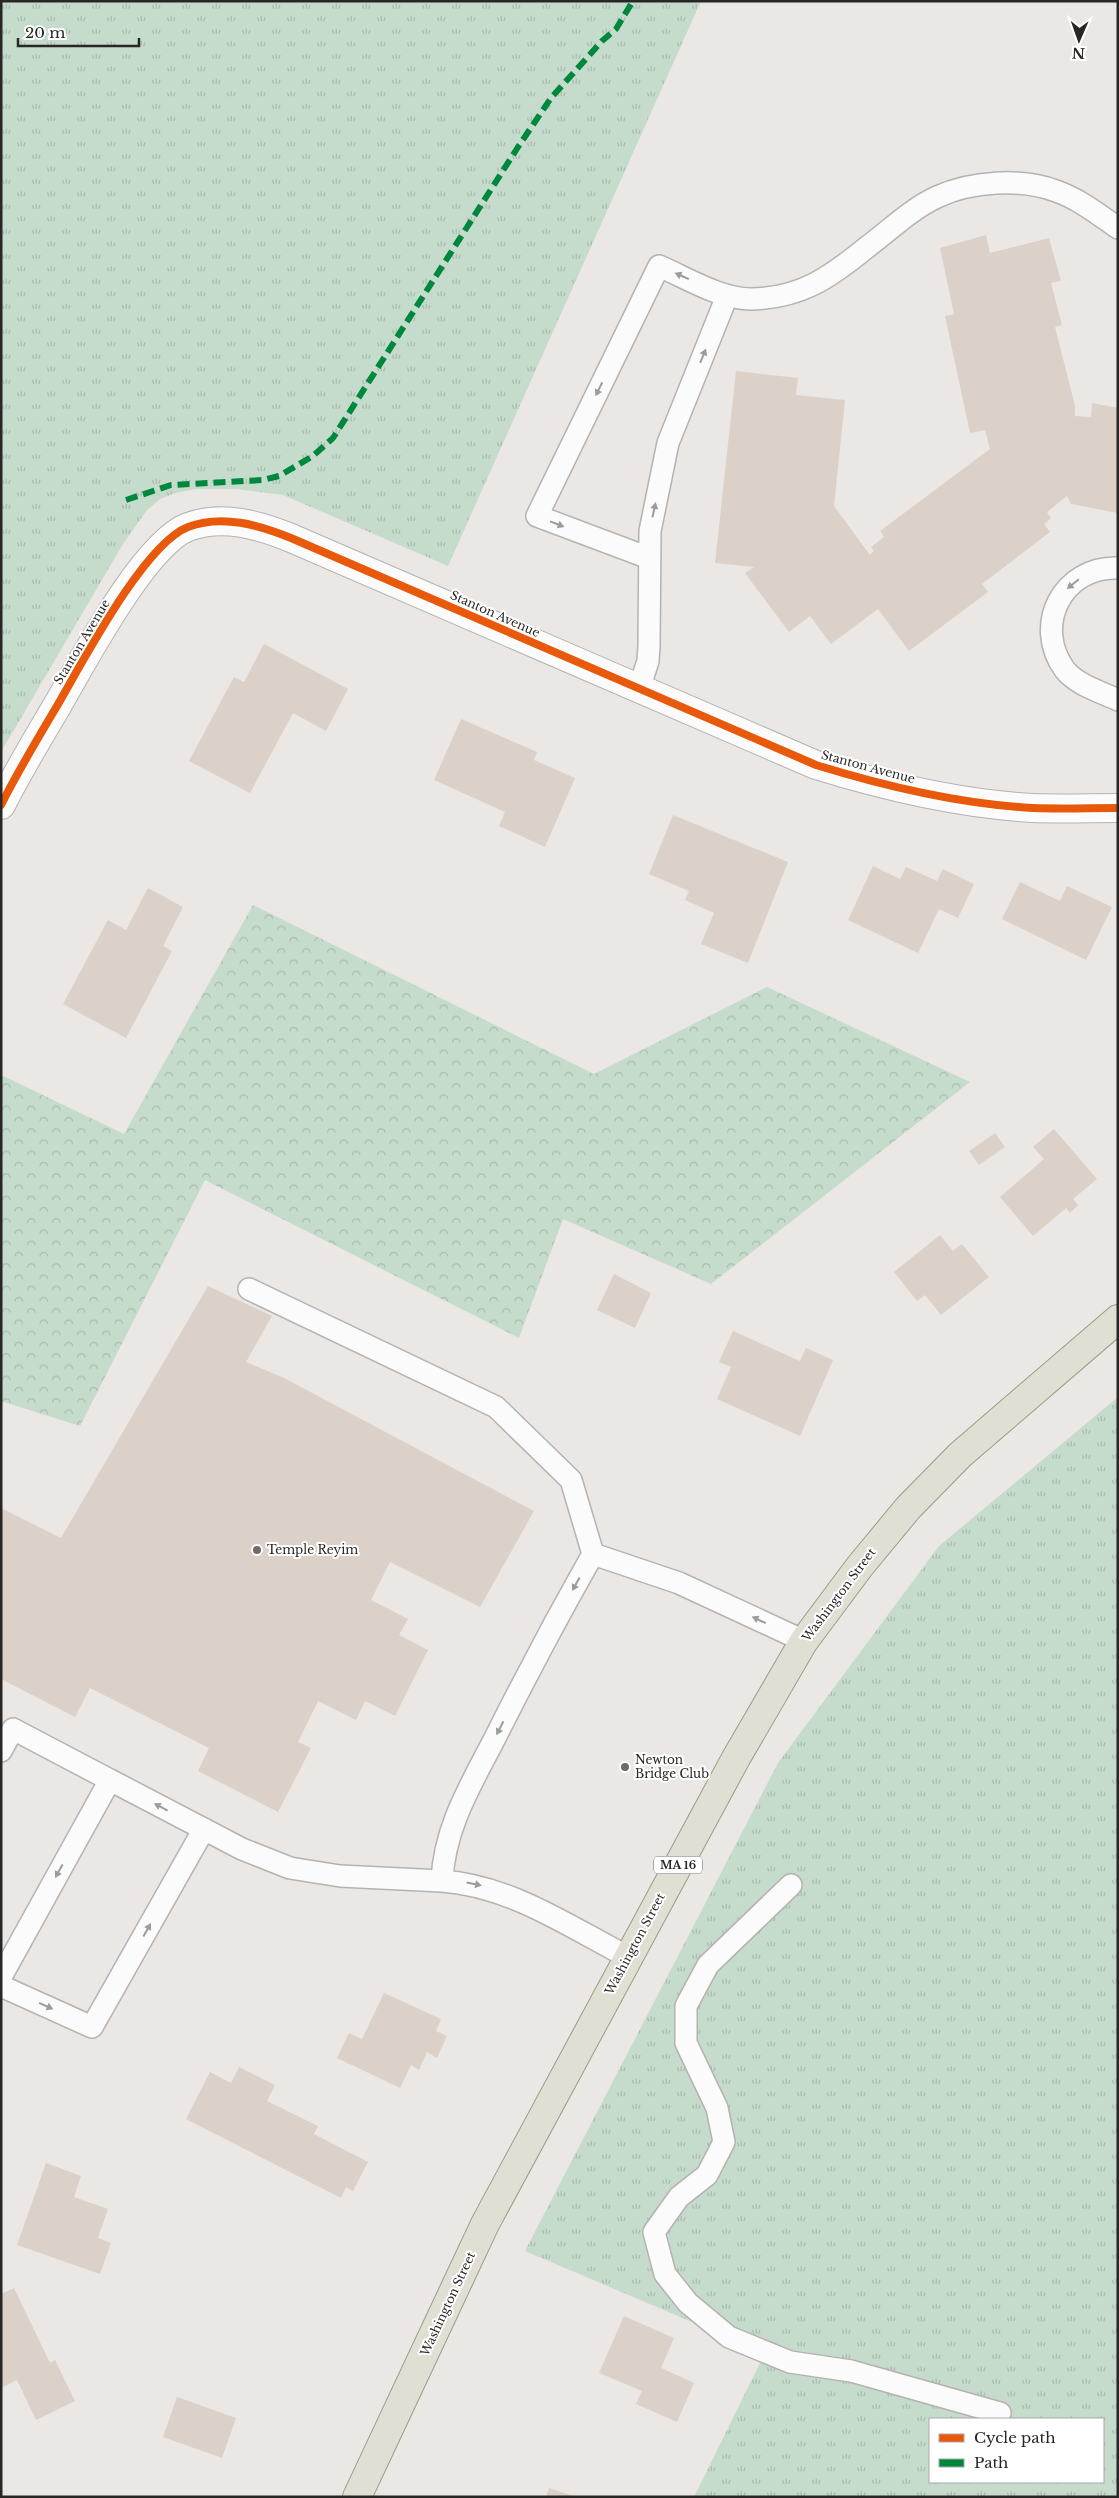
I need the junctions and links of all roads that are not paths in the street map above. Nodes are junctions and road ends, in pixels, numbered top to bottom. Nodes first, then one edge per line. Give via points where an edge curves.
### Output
1 (1118, 228) edge
2 (727, 296) junction
3 (649, 558) junction
4 (1118, 568) edge
5 (639, 689) junction
6 (1118, 700) edge
7 (1, 805) edge
8 (1118, 808) edge
9 (249, 1289) dead end
10 (1118, 1319) edge
11 (592, 1554) junction
12 (804, 1641) junction
13 (1, 1750) edge
14 (110, 1780) junction
15 (204, 1829) junction
16 (442, 1881) junction
17 (791, 1885) dead end
18 (628, 1958) junction
19 (1, 1976) edge
20 (1, 1986) edge
21 (1000, 2413) dead end
22 (357, 2497) edge

1 - 2 lane via 1079,202 1055,191 1011,184 960,189 917,209 818,284 801,291 751,299
3 -> 2 lane via 650,531 668,444
2 -> 3 lane via 659,266 537,516
3 - 5 lane via 648,661
4 -> 6 lane via 1098,570 1076,580 1054,607 1051,623 1057,656 1066,671 1076,680
5 - 7 street, Stanton Avenue via 277,532 240,522 212,522 188,527 176,534 145,566 85,657
5 - 8 street, Stanton Avenue via 808,762 889,786 930,796 1033,808
9 - 11 lane via 496,1407 571,1480
10 - 12 main road, Washington Street / MA 16 via 960,1455 908,1508
12 -> 11 lane via 679,1583
11 -> 16 lane via 529,1670 453,1822 443,1860
12 - 18 main road, Washington Street / MA 16 via 736,1758
13 - 14 lane via 13,1729
15 -> 14 lane
14 -> 19 lane
15 - 16 lane via 242,1849 290,1868 340,1876
20 -> 15 lane via 92,2027
16 -> 18 lane via 478,1885 508,1894
17 - 21 lane via 708,1965 686,2006 686,2043 717,2108 724,2142 707,2175 679,2197 654,2232 665,2274 688,2303 729,2338 790,2362 851,2371
18 - 22 main road, Washington Street / MA 16 via 486,2224

